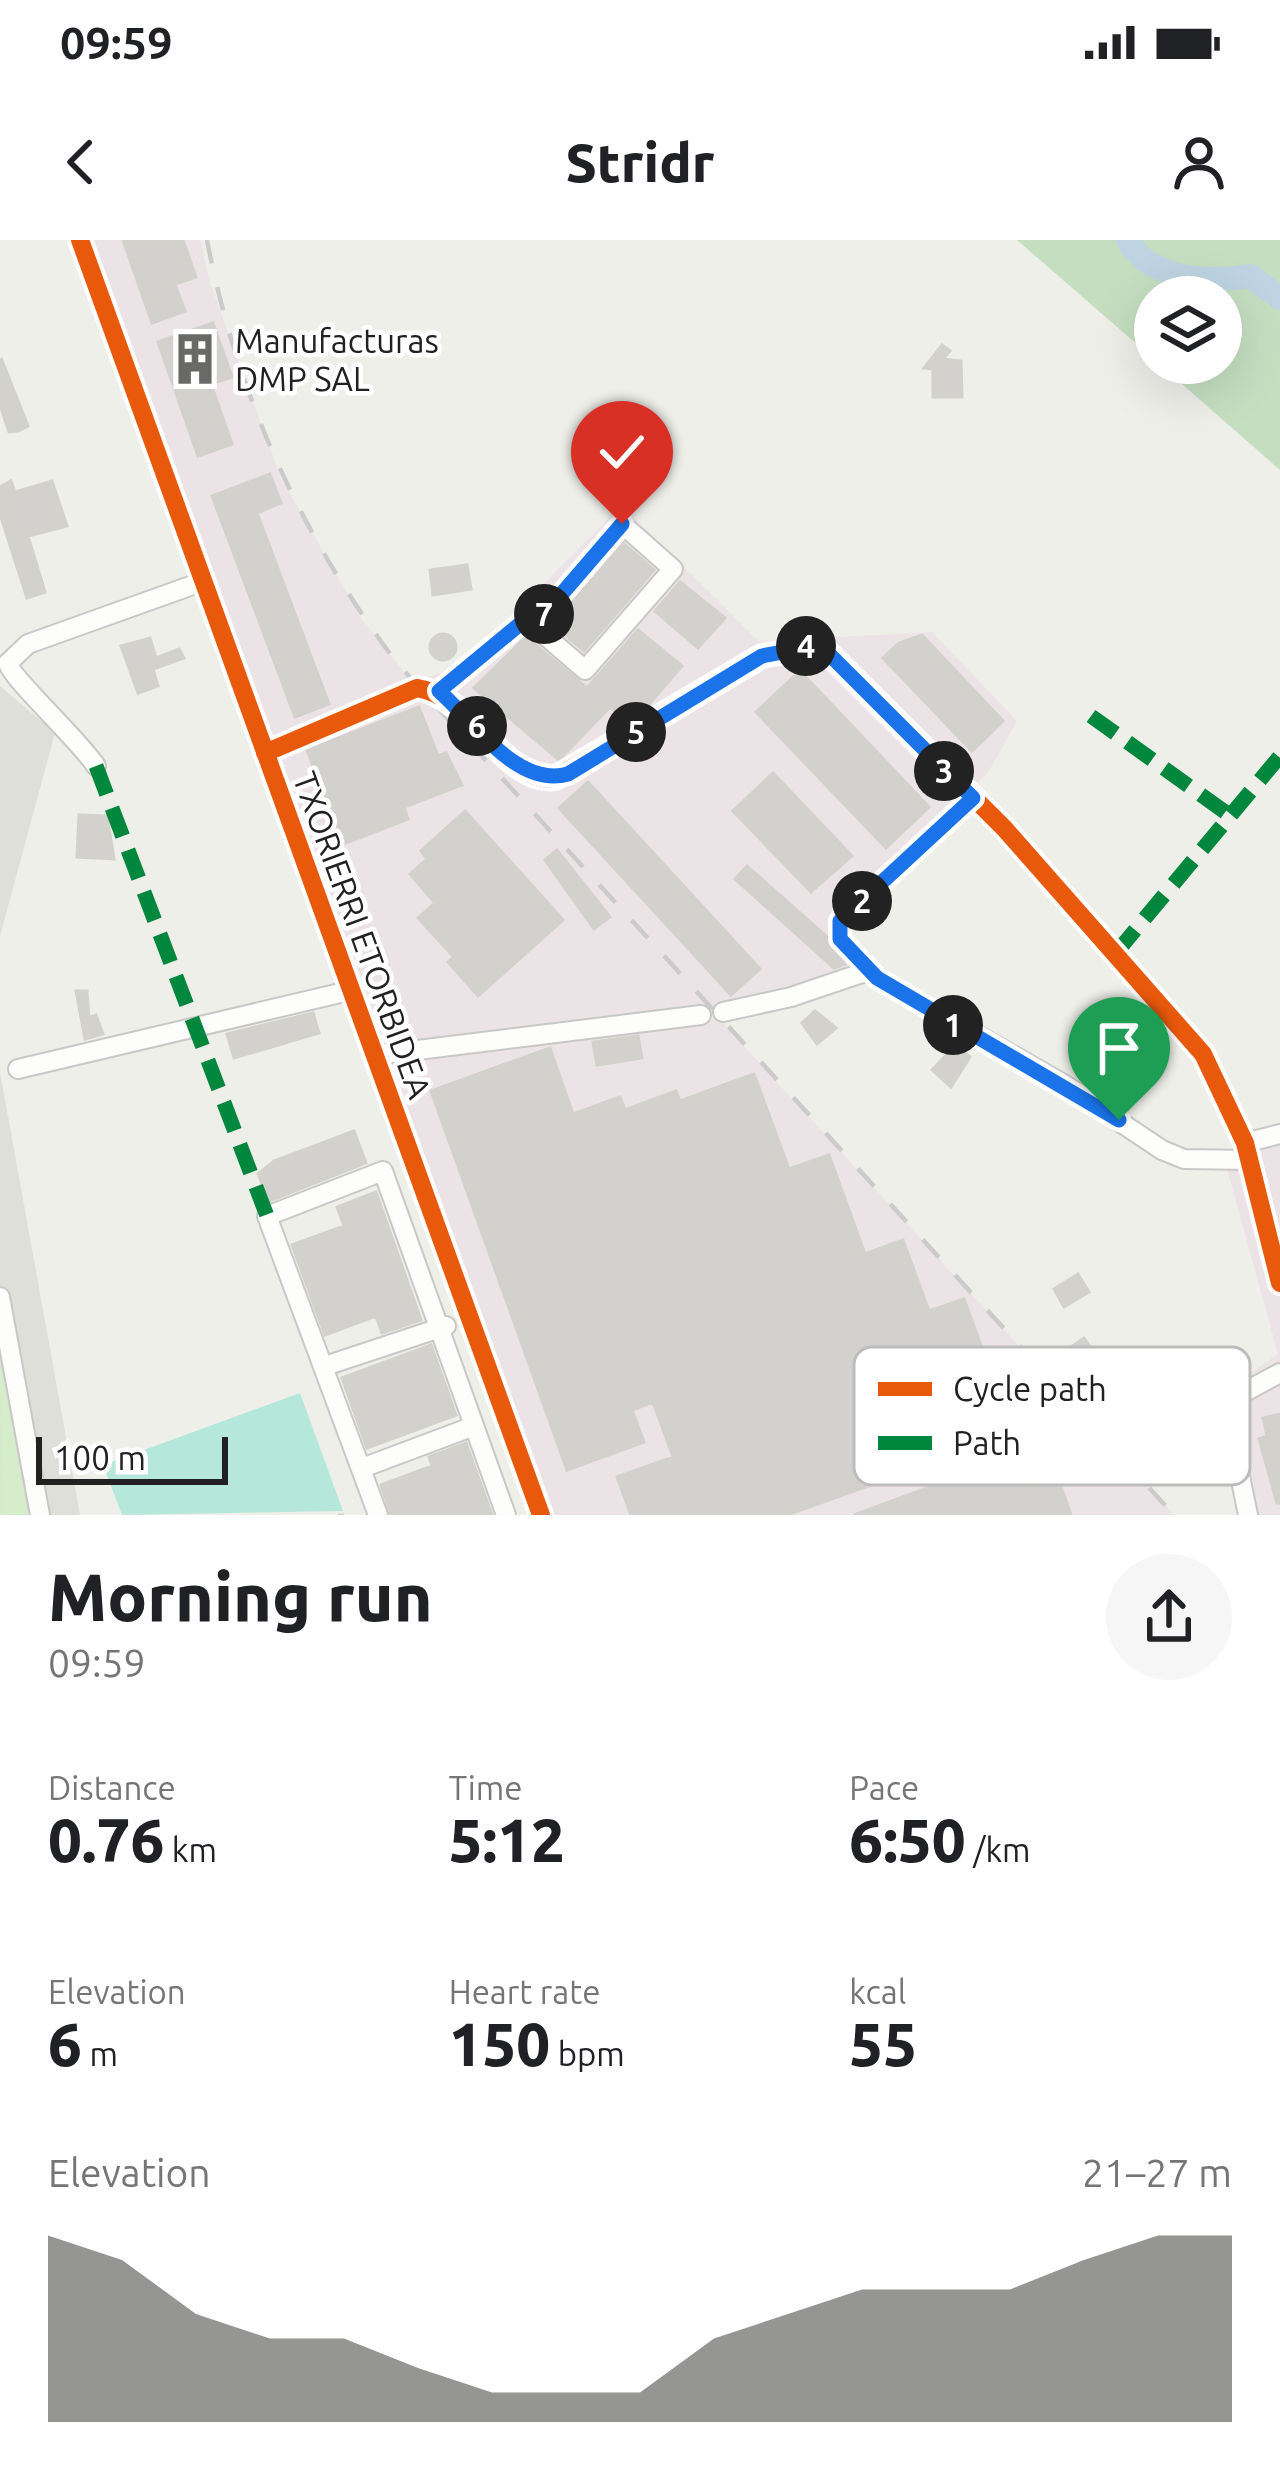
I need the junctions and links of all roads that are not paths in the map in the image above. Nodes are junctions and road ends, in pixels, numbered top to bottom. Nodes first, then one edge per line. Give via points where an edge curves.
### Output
1 (80, 240) edge
2 (204, 581) junction
3 (534, 626) junction
4 (439, 691) junction
5 (265, 753) junction
6 (96, 766) dead end
7 (973, 798) junction
8 (868, 971) junction
9 (352, 990) junction
10 (723, 1012) dead end
11 (701, 1015) dead end
12 (377, 1055) junction
13 (17, 1070) dead end
14 (1280, 1134) edge
15 (1247, 1152) junction
16 (1280, 1283) edge
17 (0, 1297) edge
18 (467, 1318) junction
19 (439, 1328) junction
20 (325, 1366) junction
21 (1280, 1373) edge
22 (1250, 1387) edge
23 (474, 1426) junction
24 (362, 1468) junction
25 (1240, 1485) edge
26 (40, 1515) edge
27 (378, 1515) edge
28 (506, 1515) edge
29 (541, 1515) edge
30 (1248, 1515) edge

1 - 2 street, TXORIERRI ETORBIDEA
2 - 5 street, TXORIERRI ETORBIDEA
2 - 6 street via 28,644 8,663
3 - 3 street via 585,670 673,569 622,524
3 - 4 street via 526,619
4 - 5 street via 417,688
4 - 7 street via 543,779 568,774 762,656 812,645 826,649
5 - 9 street, TXORIERRI ETORBIDEA
7 - 8 street via 840,921 840,939
7 - 15 street via 1196,1045
8 - 10 street
8 - 15 street via 1162,1150 1184,1159
9 - 12 street, TXORIERRI ETORBIDEA
9 - 13 street
11 - 12 street
12 - 18 street, TXORIERRI ETORBIDEA
14 - 15 street
15 - 16 street
17 - 26 street
18 - 19 street
18 - 29 street, TXORIERRI ETORBIDEA
19 - 20 street
19 - 20 street via 383,1171 267,1216
19 - 23 street
20 - 24 street
21 - 22 street
23 - 24 street
23 - 28 street
24 - 27 street
25 - 30 street

